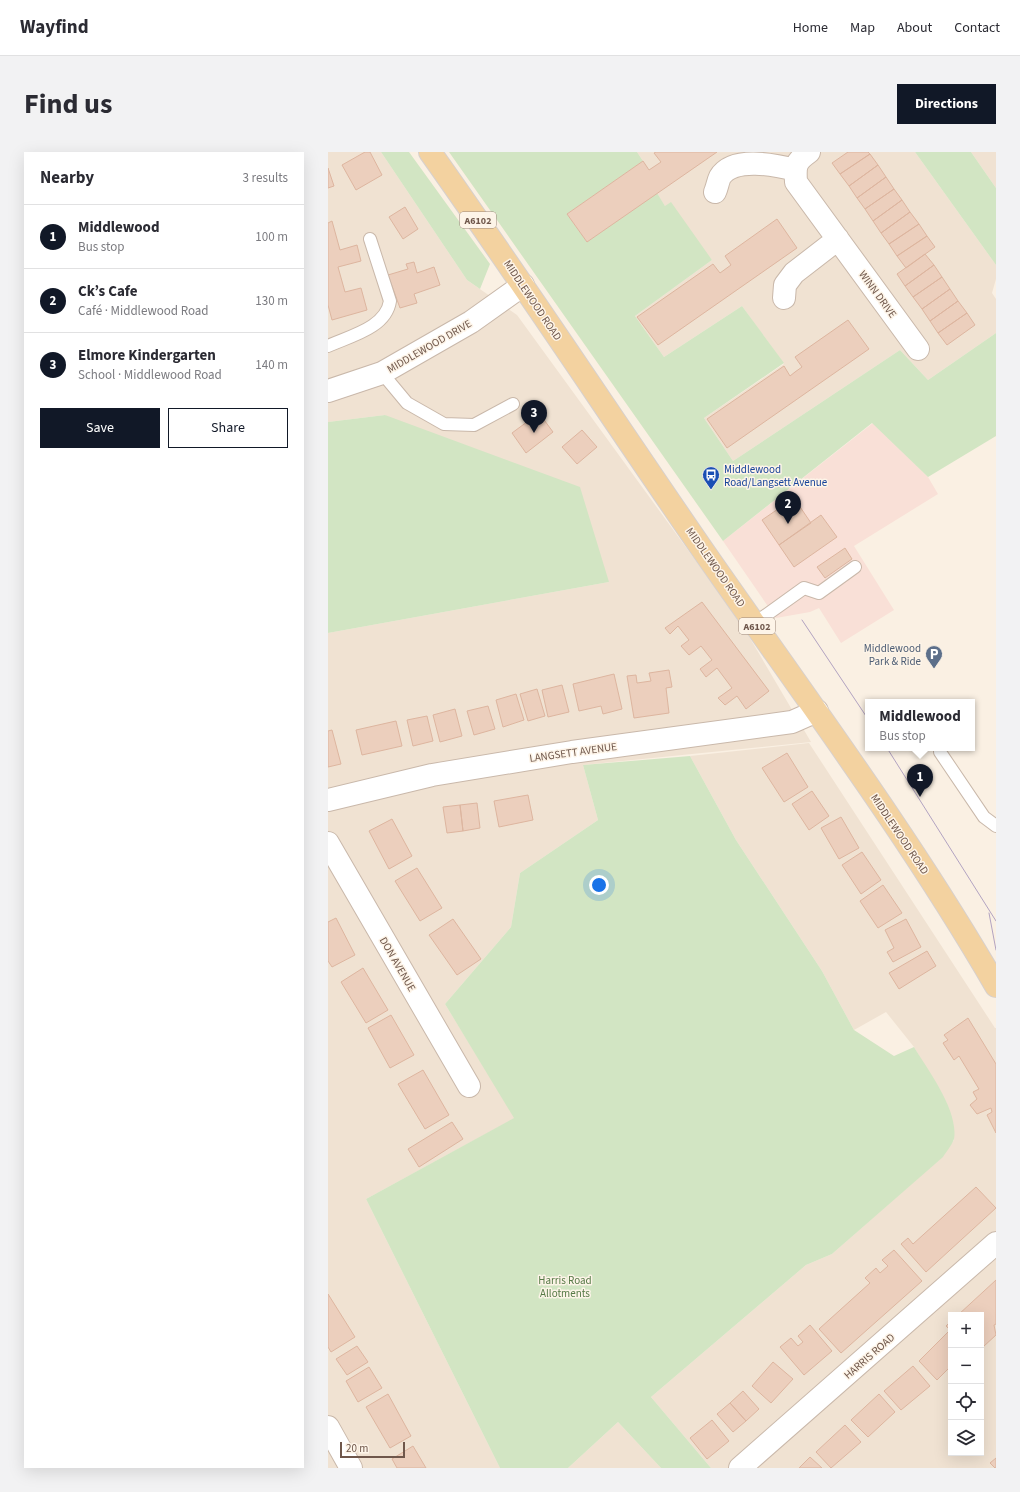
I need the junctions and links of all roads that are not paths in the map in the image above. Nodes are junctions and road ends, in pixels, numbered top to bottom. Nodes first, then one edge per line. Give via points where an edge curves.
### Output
1 (430, 152) edge
2 (809, 152) edge
3 (795, 170) junction
4 (715, 192) dead end
5 (370, 239) dead end
6 (838, 239) junction
7 (523, 285) junction
8 (784, 298) dead end
9 (328, 346) edge
10 (918, 349) dead end
11 (382, 373) junction
12 (330, 385) edge
13 (513, 404) dead end
14 (855, 567) dead end
15 (755, 623) junction
16 (817, 711) junction
17 (940, 751) edge
18 (328, 800) edge
19 (996, 826) edge
20 (328, 844) edge
21 (993, 973) edge
22 (469, 1086) dead end
23 (996, 1243) edge
24 (328, 1427) edge
25 (351, 1468) edge
26 (740, 1468) edge

1 - 7 main road, MIDDLEWOOD ROAD / A6102
2 - 3 street via 798,160
3 - 4 street via 773,164 742,164 727,170 720,177
3 - 6 street, WINN DRIVE via 796,182
5 - 9 lane via 390,301 388,310 374,326
6 - 8 street via 794,273 786,285
6 - 10 street, WINN DRIVE
7 - 11 street, MIDDLEWOOD DRIVE via 471,322
7 - 15 main road, MIDDLEWOOD ROAD / A6102 via 583,376
11 - 12 street, MIDDLEWOOD DRIVE
11 - 13 lane via 407,403 444,424 474,425
14 - 15 lane via 819,593 804,588
15 - 16 main road, MIDDLEWOOD ROAD / A6102
16 - 18 street, LANGSETT AVENUE via 792,722 572,752 432,775
16 - 21 main road, MIDDLEWOOD ROAD / A6102
17 - 19 lane via 984,817
20 - 22 street, DON AVENUE
23 - 26 street, HARRIS ROAD
24 - 25 street

